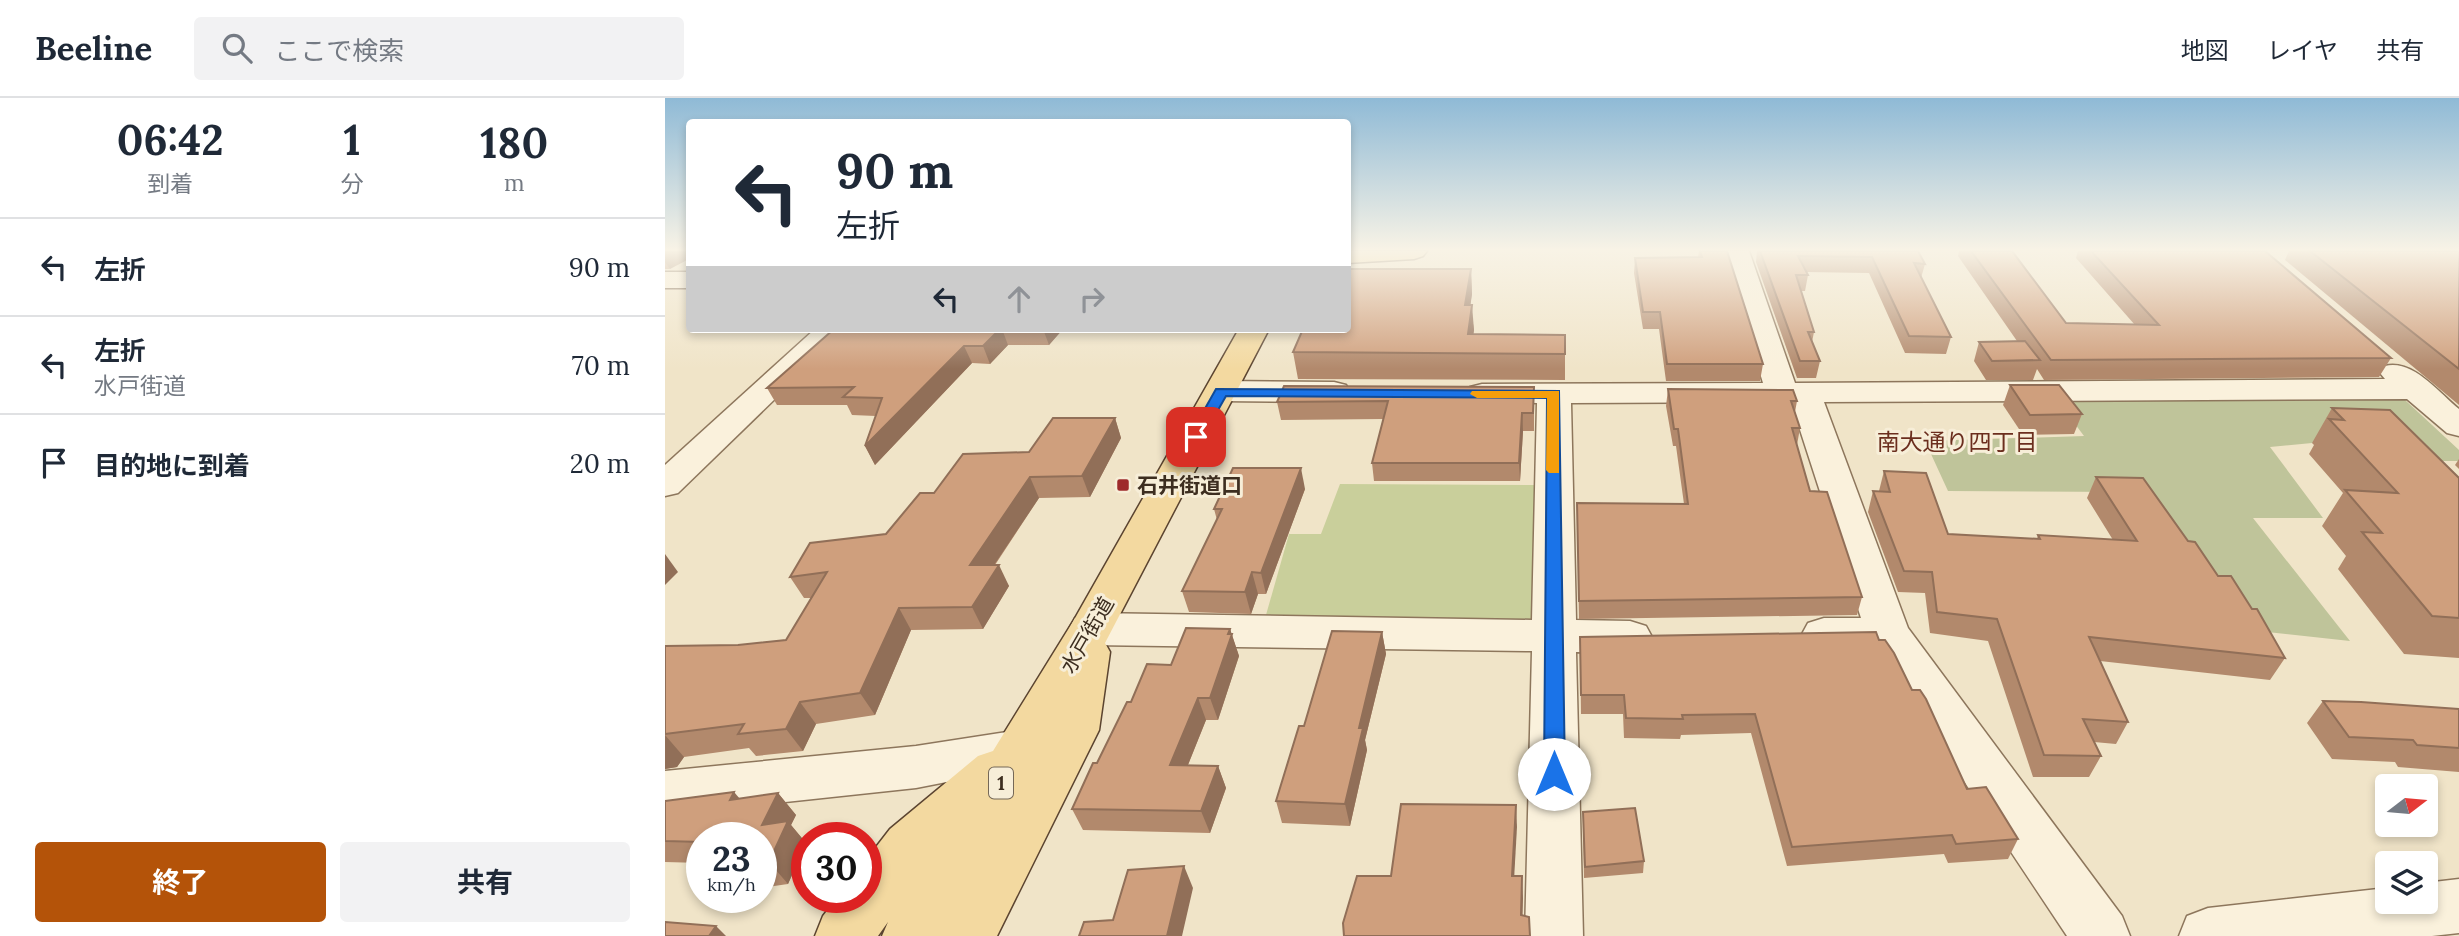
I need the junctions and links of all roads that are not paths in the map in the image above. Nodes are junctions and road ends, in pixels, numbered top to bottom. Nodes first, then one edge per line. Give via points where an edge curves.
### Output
1 (1752, 290) edge
2 (828, 333) edge
3 (1252, 333) edge
4 (2374, 355) edge
5 (2414, 389) junction
6 (1221, 391) junction
7 (1365, 393) edge
8 (1446, 393) edge
9 (1554, 394) junction
10 (1794, 394) junction
11 (2459, 426) edge
12 (665, 485) edge
13 (1091, 629) junction
14 (1888, 633) junction
15 (1791, 634) edge
16 (1665, 636) edge
17 (1554, 638) junction
18 (1020, 750) junction
19 (665, 793) edge
20 (2459, 906) edge
21 (845, 936) edge
22 (911, 936) edge
23 (967, 936) edge
24 (1555, 936) edge
25 (2101, 936) edge
26 (2208, 936) edge

1 - 10 street
2 - 12 street
3 - 6 main road, 水戸街道 / 1
4 - 5 street
5 - 10 street
5 - 11 street
6 - 7 street
6 - 13 main road, 水戸街道 / 1
8 - 9 street
9 - 10 street
9 - 17 street
10 - 14 street
13 - 17 street
13 - 18 main road, 水戸街道 / 1
13 - 23 main road via 1075,730
14 - 15 street
14 - 25 street
16 - 17 street
17 - 24 street
18 - 19 street via 916,767
18 - 21 main road via 909,846
18 - 22 main road, 水戸街道 / 1
20 - 26 street

